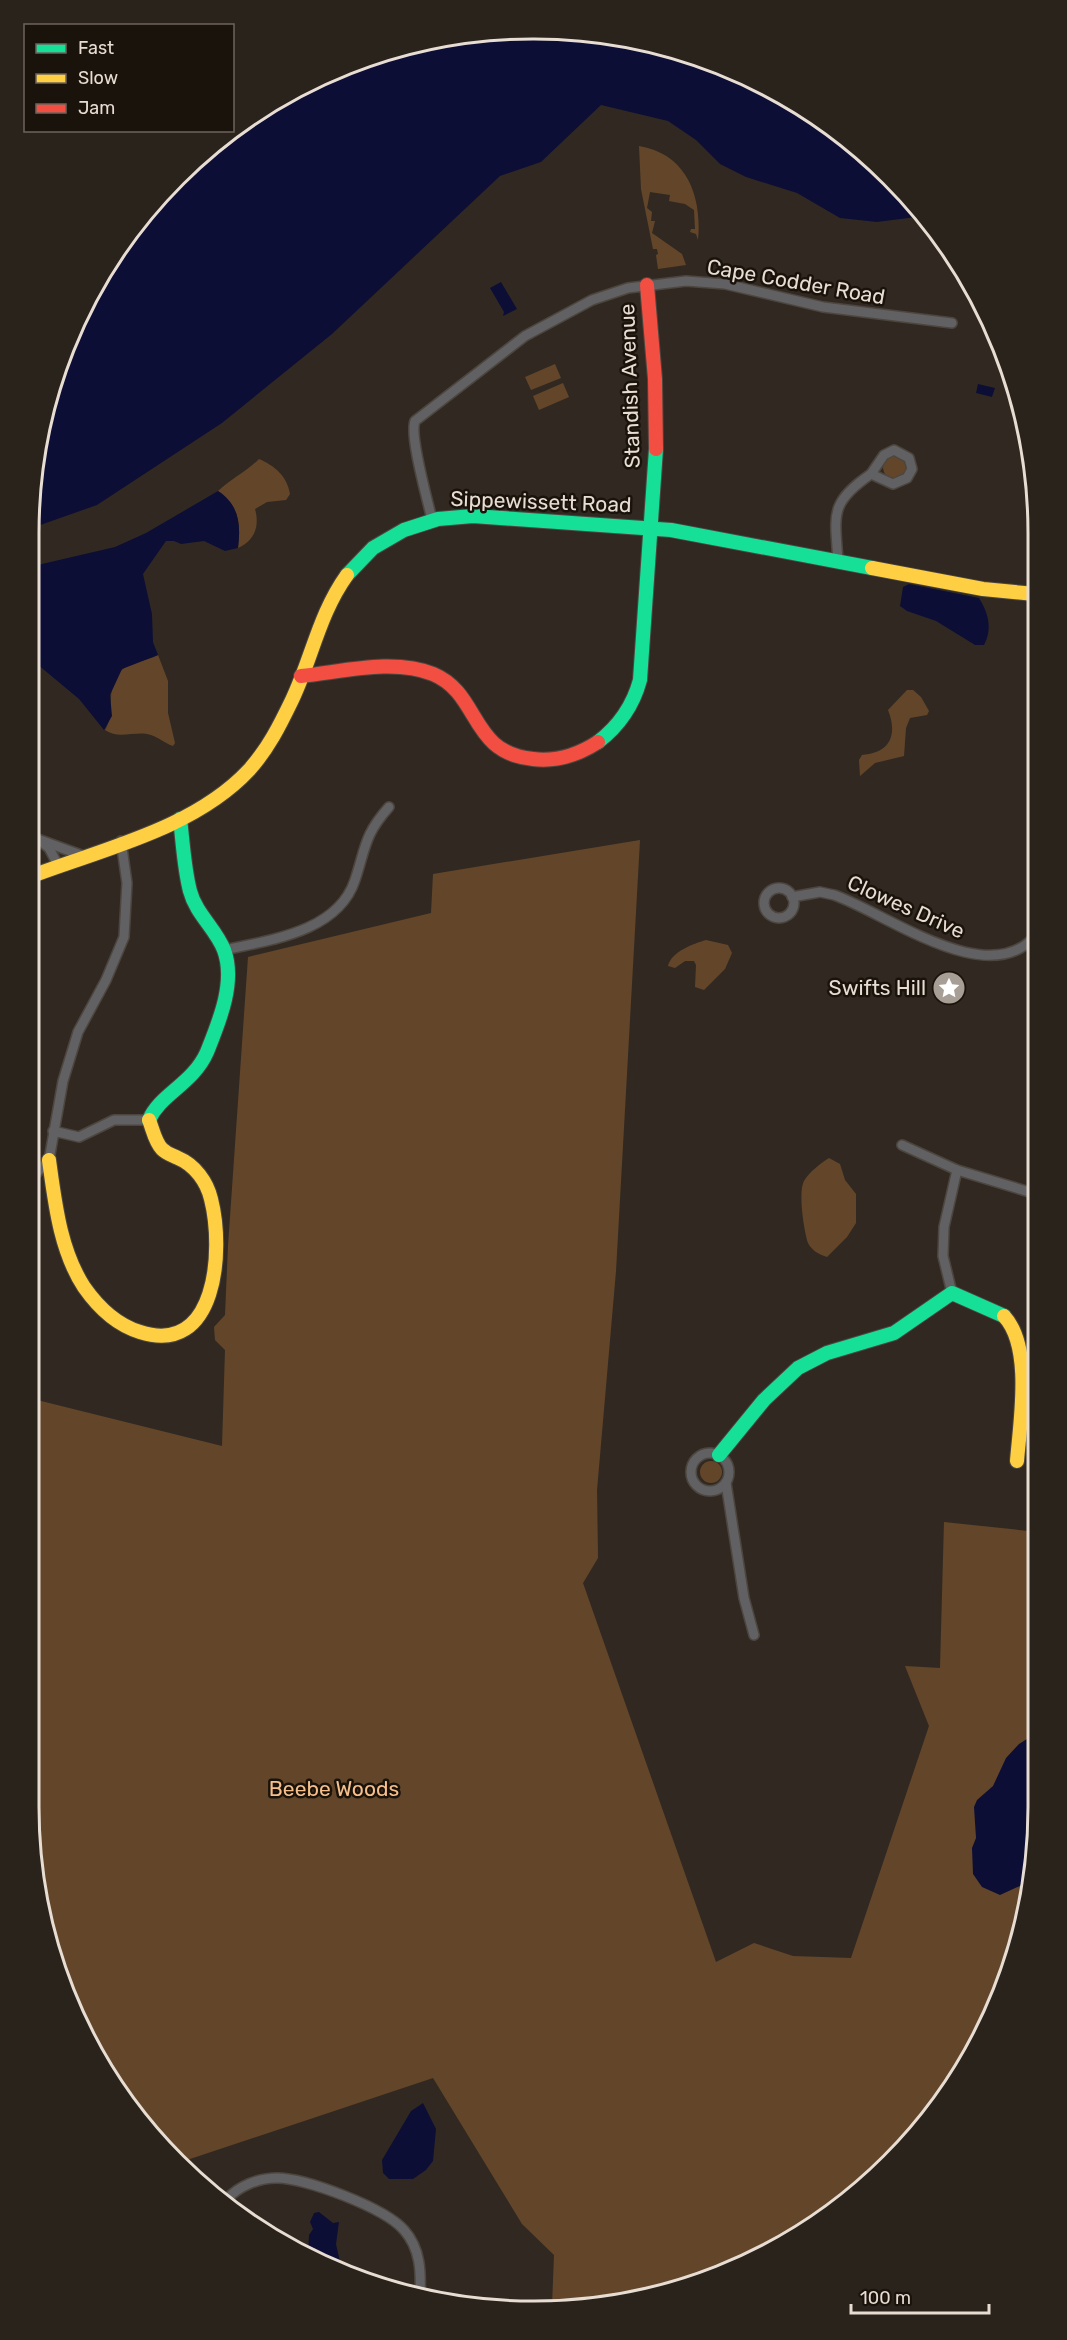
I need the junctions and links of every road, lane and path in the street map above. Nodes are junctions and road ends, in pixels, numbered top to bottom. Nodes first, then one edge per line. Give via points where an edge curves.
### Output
1 (647, 285) junction
2 (952, 323) dead end
3 (871, 474) junction
4 (432, 520) junction
5 (651, 528) junction
6 (838, 561) junction
7 (1028, 593) edge
8 (301, 676) junction
9 (389, 807) dead end
10 (180, 819) junction
11 (39, 839) edge
12 (39, 841) edge
13 (122, 841) junction
14 (81, 855) junction
15 (58, 865) junction
16 (39, 873) edge
17 (792, 897) dead end
18 (1028, 944) edge
19 (224, 950) junction
20 (149, 1120) junction
21 (53, 1131) junction
22 (902, 1145) dead end
23 (49, 1160) junction
24 (39, 1170) edge
25 (957, 1170) junction
26 (1028, 1192) edge
27 (952, 1293) junction
28 (719, 1455) junction
29 (1017, 1461) dead end
30 (726, 1483) junction
31 (754, 1635) dead end
32 (229, 2197) edge
33 (420, 2287) edge

1 - 2 street, Cape Codder Road via 691,281 725,284 823,307
1 - 4 street, Cape Codder Road via 609,293 545,325 498,355 418,417 413,426
1 - 5 street, Standish Avenue via 656,433
3 - 3 street via 899,483 910,474 911,463 905,454 888,452
3 - 6 street via 848,490 839,504 835,518
4 - 5 street, Sippewissett Road via 476,516
4 - 8 street, Sippewissett Road via 375,546 348,574 317,626
5 - 6 street, Sippewissett Road
5 - 8 street, Standish Avenue via 640,669 634,699 617,727 577,756 541,759 515,756 496,747 479,729 449,683 429,672 391,668
6 - 7 street, Sippewissett Road via 973,587
8 - 10 street, Sippewissett Road via 285,719 258,762 218,798
9 - 19 street via 369,833 355,882 336,912 278,937
10 - 13 street, Sippewissett Road
10 - 19 street via 190,892
11 - 14 street
12 - 15 street via 49,848
13 - 14 street, Sippewissett Road
13 - 21 street via 127,883 124,937 78,1032
14 - 15 street, Sippewissett Road
15 - 16 street, Sippewissett Road
17 - 18 street, Clowes Drive via 820,892 834,895 945,946 976,956 1014,951
19 - 20 street via 229,976 206,1054 190,1079 155,1108
20 - 21 street via 114,1120 79,1137
20 - 23 street via 160,1147 200,1175 211,1199 216,1248 207,1303 190,1327 173,1336 134,1331 118,1322 104,1311 84,1284 65,1245
21 - 23 street
22 - 25 street
23 - 24 street
25 - 26 street
25 - 27 street via 944,1227 944,1256
27 - 28 street via 894,1332 827,1353 798,1368 764,1400
27 - 29 street via 1000,1312 1013,1327 1022,1381
28 - 30 street via 728,1464
28 - 30 street via 701,1455 693,1463 691,1475 697,1486 709,1491
30 - 31 street via 744,1598
32 - 33 street via 252,2182 277,2178 357,2201 393,2220 413,2242 419,2257

